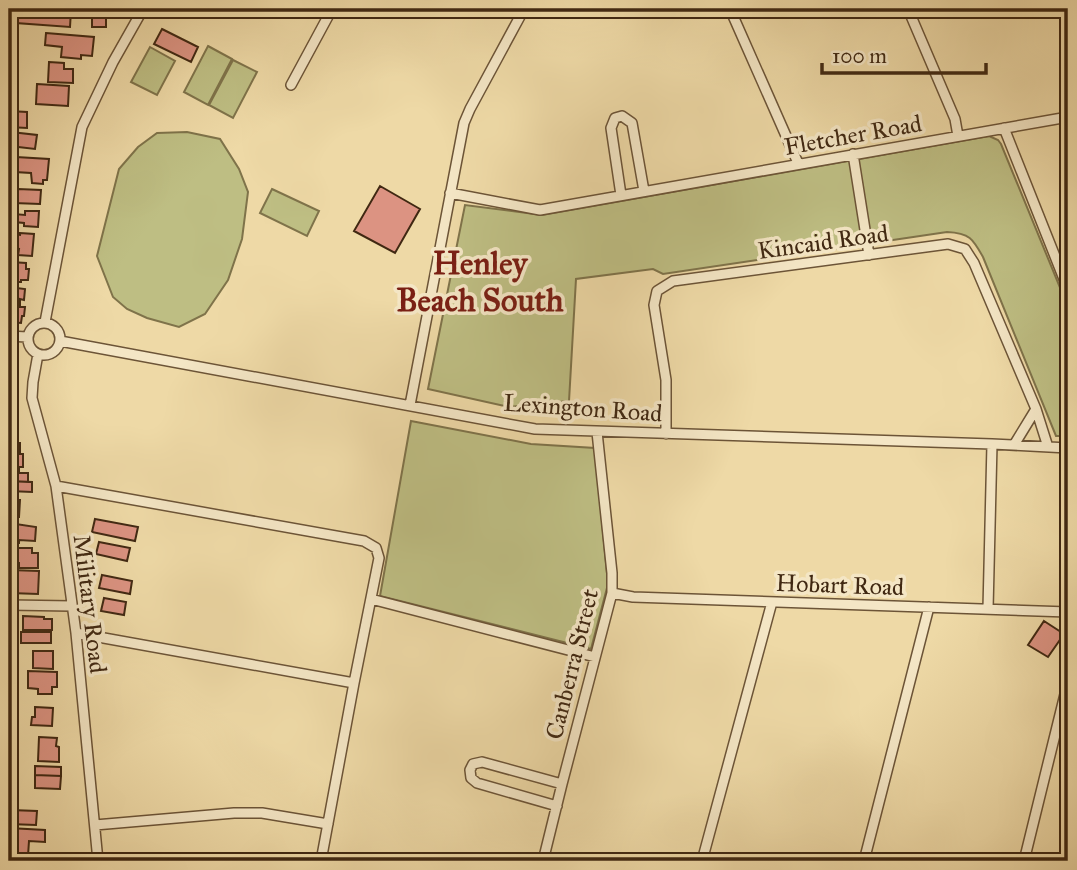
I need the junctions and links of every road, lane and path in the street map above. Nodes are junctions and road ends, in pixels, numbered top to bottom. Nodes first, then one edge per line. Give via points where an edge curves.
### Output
1 (143, 9) edge
2 (332, 9) edge
3 (524, 9) edge
4 (730, 9) edge
5 (908, 9) edge
6 (291, 85) dead end
7 (1068, 117) edge
8 (1004, 128) junction
9 (958, 136) junction
10 (853, 154) junction
11 (798, 163) junction
12 (644, 191) junction
13 (450, 193) junction
14 (621, 195) junction
15 (869, 255) junction
16 (1068, 289) edge
17 (45, 322) junction
18 (9, 336) edge
19 (27, 337) junction
20 (60, 341) junction
21 (38, 354) junction
22 (410, 405) junction
23 (1036, 409) junction
24 (597, 432) junction
25 (666, 434) junction
26 (992, 444) junction
27 (1014, 445) junction
28 (1048, 447) junction
29 (1068, 448) edge
30 (56, 486) junction
31 (612, 593) junction
32 (371, 599) junction
33 (772, 602) junction
34 (71, 604) junction
35 (9, 605) edge
36 (929, 607) junction
37 (988, 609) junction
38 (1068, 612) edge
39 (76, 633) junction
40 (595, 657) junction
41 (1068, 682) edge
42 (354, 683) junction
43 (562, 784) junction
44 (557, 806) junction
45 (328, 824) junction
46 (94, 825) junction
47 (98, 861) edge
48 (321, 861) edge
49 (544, 861) edge
50 (702, 861) edge
51 (864, 861) edge
52 (1024, 861) edge

1 - 17 street via 82,127
2 - 6 street
3 - 13 street via 464,123
4 - 11 street
5 - 9 street
7 - 8 street, Fletcher Road
8 - 9 street, Fletcher Road
8 - 16 street
9 - 10 street, Fletcher Road
10 - 11 street, Fletcher Road
10 - 15 street
11 - 12 street, Fletcher Road
12 - 14 street, Fletcher Road
12 - 14 street via 632,123 622,116 615,118 611,128
13 - 14 street, Fletcher Road via 540,210
13 - 22 street
15 - 23 street, Kincaid Road via 948,244 965,249
15 - 25 street, Kincaid Road via 673,281 657,290 654,305 666,380
17 - 19 street via 33,326
17 - 20 street via 58,330
18 - 19 street
19 - 21 street
20 - 21 street via 50,354
20 - 22 street, Lexington Road
21 - 30 street, Military Road via 32,398
22 - 24 street, Lexington Road via 535,429
23 - 27 street
23 - 28 street, Kincaid Road
24 - 25 street, Lexington Road
24 - 31 street, Canberra Street
25 - 26 street, Lexington Road
26 - 27 street, Lexington Road
26 - 37 street
27 - 28 street, Lexington Road
28 - 29 street, Lexington Road
30 - 32 street via 364,541 376,548 379,558
30 - 34 street, Military Road
31 - 33 street, Hobart Road
31 - 40 street, Canberra Street
32 - 40 street
32 - 42 street
33 - 36 street, Hobart Road
33 - 50 street
34 - 35 street
34 - 39 street, Military Road
36 - 37 street, Hobart Road
36 - 51 street
37 - 38 street, Hobart Road
39 - 42 street
39 - 46 street, Military Road
40 - 43 street, Canberra Street
41 - 52 street
42 - 45 street
43 - 44 street, Canberra Street
43 - 44 street via 482,762 470,770 477,783
44 - 49 street, Canberra Street
45 - 46 street via 253,813
45 - 48 street
46 - 47 street, Military Road

